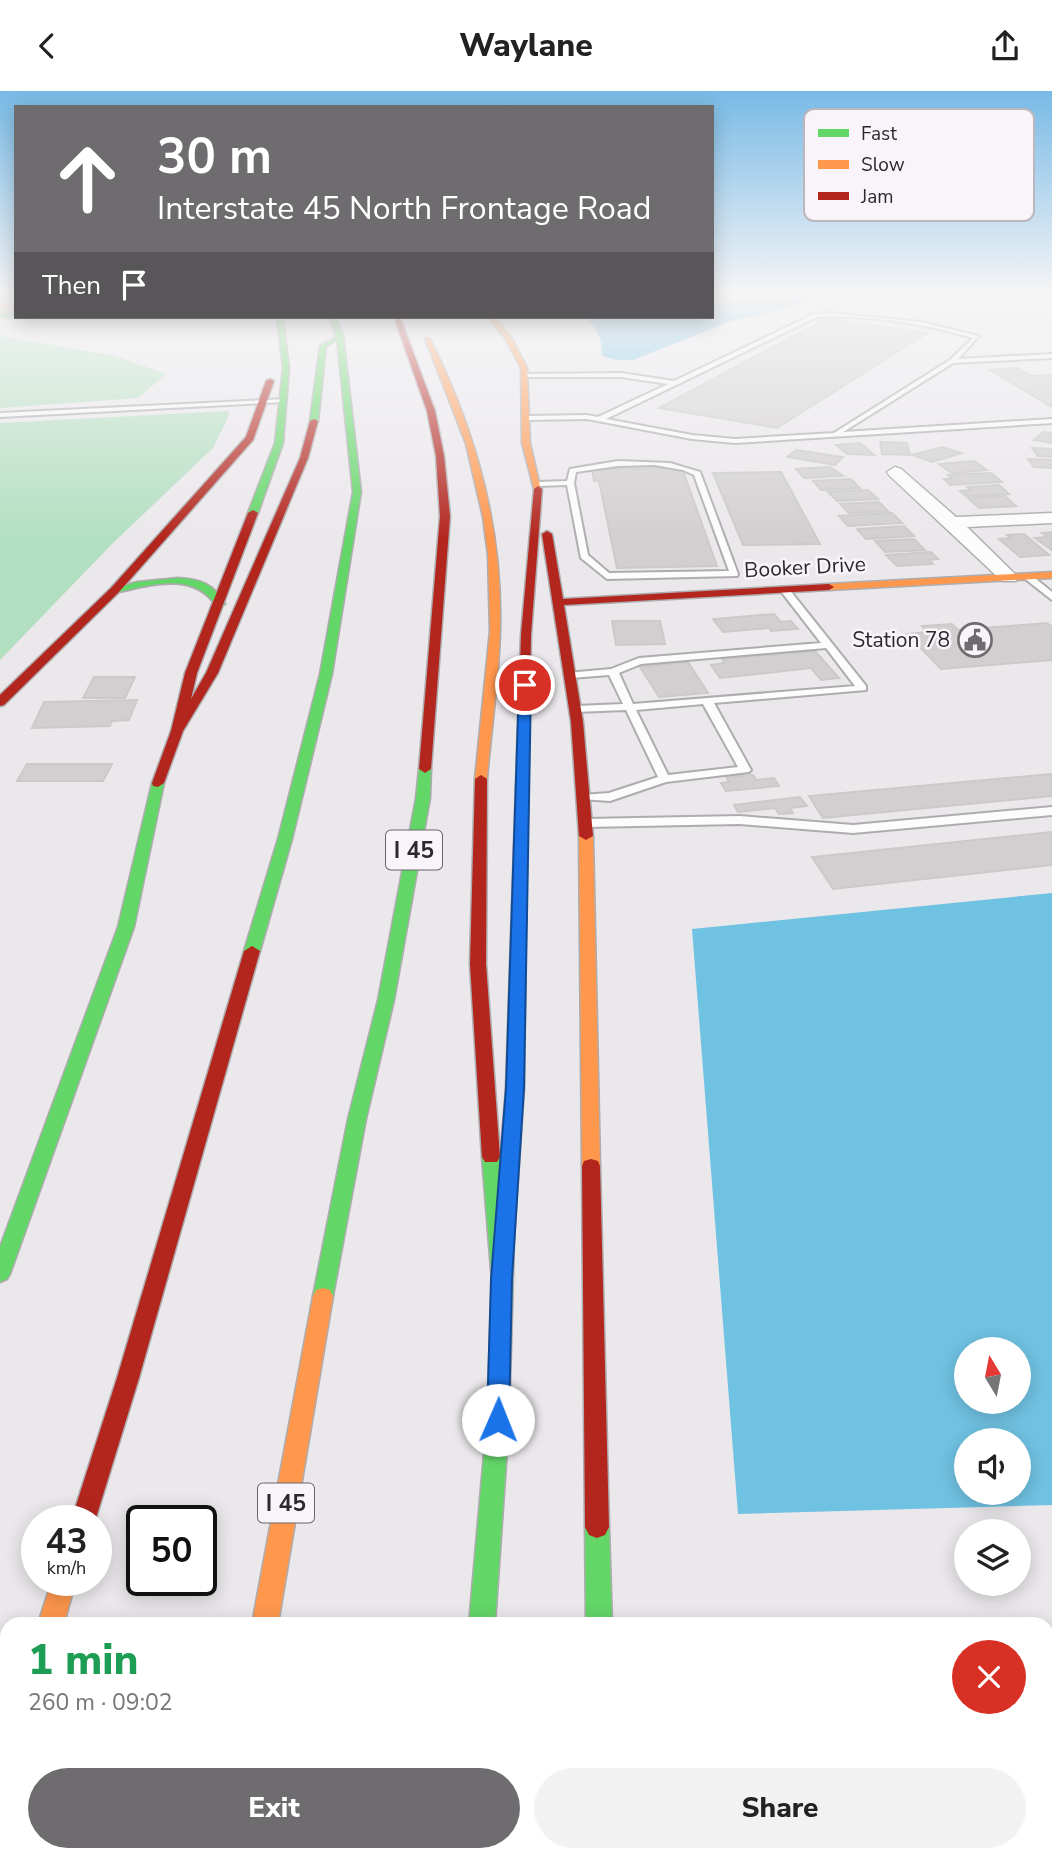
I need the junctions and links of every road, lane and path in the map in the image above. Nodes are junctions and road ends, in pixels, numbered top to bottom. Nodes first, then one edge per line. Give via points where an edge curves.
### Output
1 (274, 374) edge
2 (284, 374) edge
3 (320, 374) edge
4 (344, 374) edge
5 (417, 374) edge
6 (444, 374) edge
7 (694, 374) edge
8 (932, 374) edge
9 (525, 375) joint
10 (675, 383) junction
11 (284, 400) junction
12 (265, 401) junction
13 (0, 415) edge
14 (526, 418) junction
15 (600, 419) junction
16 (1052, 421) edge
17 (836, 434) junction
18 (895, 472) dead end
19 (570, 483) junction
20 (538, 484) junction
21 (1052, 518) edge
22 (953, 522) junction
23 (734, 574) junction
24 (1052, 575) edge
25 (1018, 577) junction
26 (115, 590) junction
27 (785, 590) junction
28 (742, 592) junction
29 (1052, 597) edge
30 (560, 602) junction
31 (220, 604) junction
32 (829, 646) junction
33 (613, 672) junction
34 (570, 675) junction
35 (0, 682) edge
36 (18, 684) junction
37 (707, 701) junction
38 (0, 702) edge
39 (629, 707) junction
40 (575, 709) junction
41 (177, 731) junction
42 (664, 779) junction
43 (585, 797) junction
44 (1052, 811) edge
45 (586, 823) junction
46 (0, 1275) edge
47 (502, 1279) junction
48 (88, 1505) edge
49 (59, 1596) edge
50 (53, 1617) edge
51 (266, 1617) edge
52 (483, 1617) edge
53 (599, 1617) edge

1 - 12 main road
2 - 11 main road
3 - 41 main road via 315,419 291,490 212,673
4 - 48 main road via 357,492 326,674 285,839
5 - 51 main road, I 45 via 440,456 445,516 423,799 306,1381
6 - 47 main road via 474,446 488,505 495,615 478,810 477,922
7 - 10 lane
8 - 17 lane
9 - 10 lane via 621,375
9 - 14 main road
10 - 15 lane
11 - 12 lane
11 - 31 main road via 279,443
12 - 13 lane
12 - 26 main road via 250,438
14 - 15 lane
14 - 20 main road via 526,443
15 - 17 lane via 711,440
16 - 17 lane
18 - 22 street
19 - 20 lane
19 - 23 lane via 584,556 607,576
19 - 23 lane via 573,471 591,466 661,463 686,467 697,474
20 - 30 main road
20 - 47 main road via 526,635 515,1088
21 - 22 street
22 - 25 street
23 - 28 lane
24 - 25 main road, Booker Drive
25 - 27 main road, Booker Drive
25 - 29 lane
26 - 31 main road via 195,583 211,590
26 - 36 main road
27 - 28 main road, Booker Drive
27 - 32 lane
28 - 30 main road, Booker Drive
30 - 34 main road
31 - 41 main road via 191,673
32 - 33 lane via 639,661
32 - 37 lane via 862,688
33 - 34 lane
33 - 39 lane
34 - 40 main road
35 - 36 lane
36 - 38 main road
37 - 39 lane
37 - 42 lane via 745,770
39 - 40 lane
39 - 42 lane
40 - 43 main road
41 - 46 main road via 157,785 125,927
42 - 43 lane via 610,797
43 - 45 main road
44 - 45 lane via 853,829 740,820
45 - 53 main road
47 - 52 main road via 498,1420
49 - 50 main road

